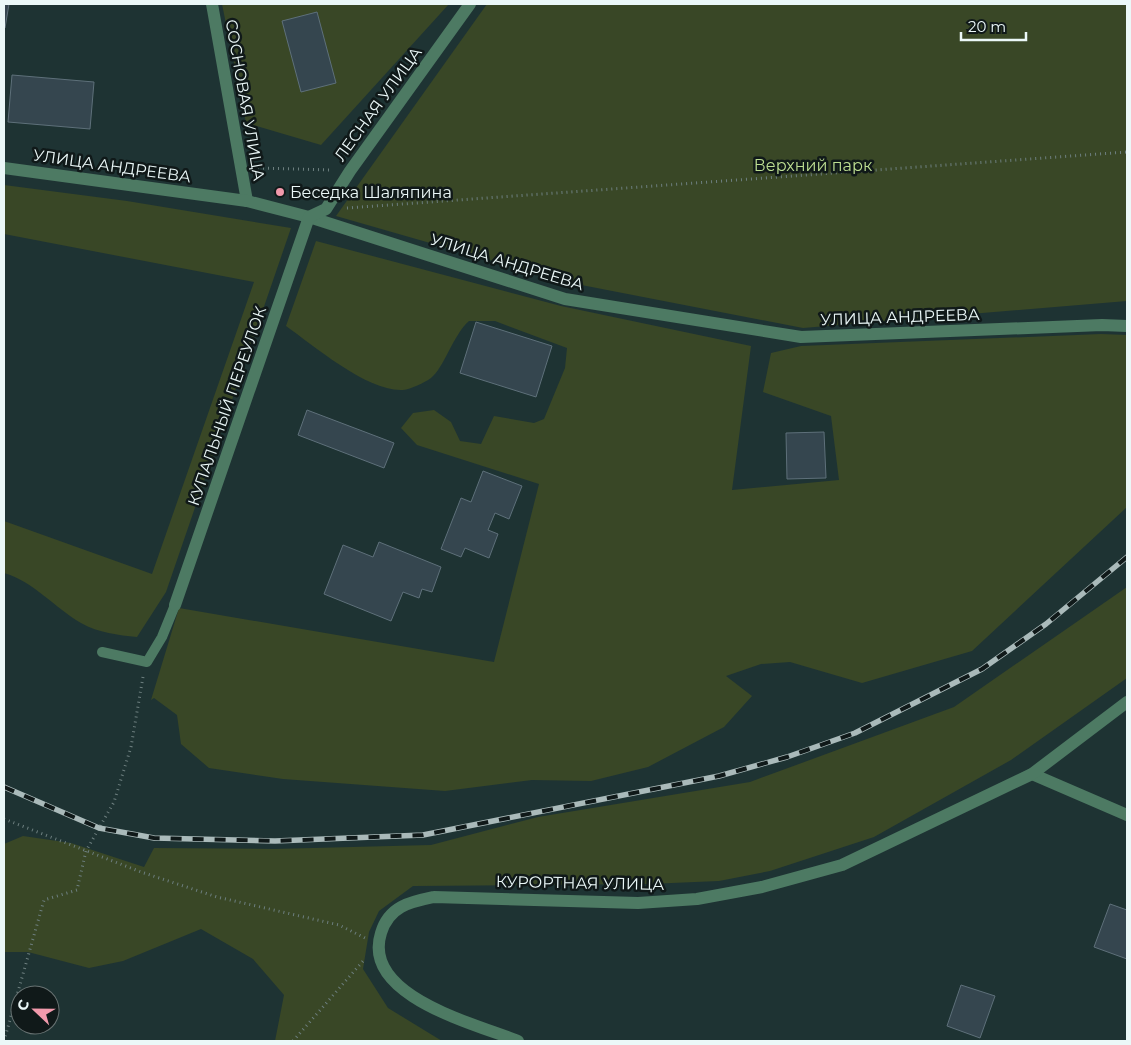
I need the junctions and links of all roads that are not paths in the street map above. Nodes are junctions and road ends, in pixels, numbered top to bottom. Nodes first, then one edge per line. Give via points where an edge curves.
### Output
1 (212, 4) edge
2 (470, 4) edge
3 (4, 168) edge
4 (247, 201) junction
5 (309, 218) junction
6 (1127, 326) edge
7 (175, 605) joint
8 (102, 652) dead end
9 (1127, 702) edge
10 (1032, 774) junction
11 (1127, 814) edge
12 (518, 1041) edge

1 - 4 street, СОСНОВАЯ УЛИЦА
2 - 5 street, ЛЕСНАЯ УЛИЦА via 326,209
3 - 4 street, УЛИЦА АНДРЕЕВА
4 - 5 street, УЛИЦА АНДРЕЕВА
5 - 6 street, УЛИЦА АНДРЕЕВА via 565,299 800,337
5 - 7 street, КУПАЛЬНЫЙ ПЕРЕУЛОК
7 - 8 lane via 147,662
9 - 10 street, КУРОРТНАЯ УЛИЦА
10 - 11 street
10 - 12 street, КУРОРТНАЯ УЛИЦА via 842,865 762,887 697,898 638,903 434,897 404,904 384,924 377,944 387,974 405,993 424,1004

